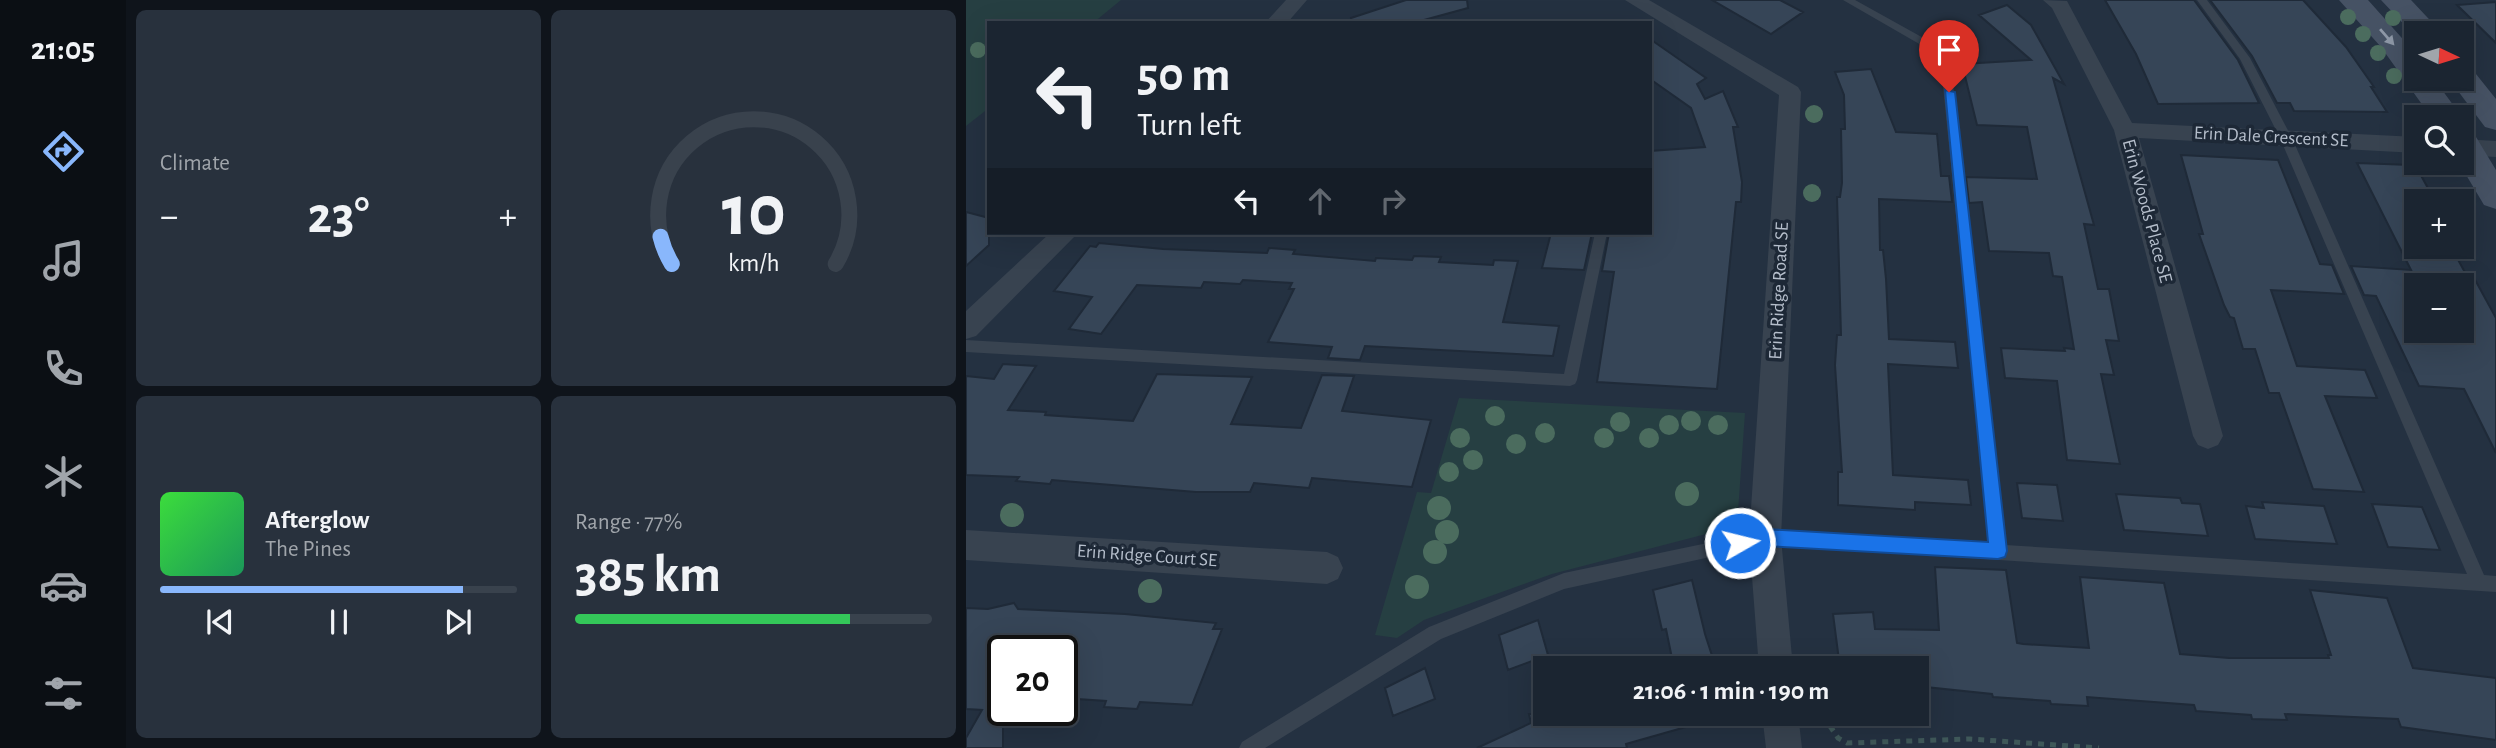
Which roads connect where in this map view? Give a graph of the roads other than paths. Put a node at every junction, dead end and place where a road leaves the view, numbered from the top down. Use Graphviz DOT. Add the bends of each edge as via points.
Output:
graph roads {
  1 [pos="1297,0"];
  2 [pos="1635,0"];
  3 [pos="1848,0"];
  4 [pos="2053,0"];
  5 [pos="2202,0"];
  6 [pos="2353,0"];
  7 [pos="2395,0"];
  8 [pos="1277,21"];
  9 [pos="2416,21"];
  10 [pos="2404,58"];
  11 [pos="2474,91"];
  12 [pos="2496,120"];
  13 [pos="2124,130"];
  14 [pos="2286,138"];
  15 [pos="2404,144"];
  16 [pos="2474,150"];
  17 [pos="2496,197"];
  18 [pos="1064,235"];
  19 [pos="1601,235"];
  20 [pos="966,328"];
  21 [pos="966,346"];
  22 [pos="2208,436"];
  23 [pos="1765,538"];
  24 [pos="966,545"];
  25 [pos="1998,551"];
  26 [pos="1327,568"];
  27 [pos="2488,584"];
  28 [pos="1775,656"];
  29 [pos="1781,726"];
  30 [pos="1248,748"];
  31 [pos="1784,748"];
  1 -- 8 [label="street"];
  2 -- 23 [label="street, Erin Ridge Road SE" via="1790,92"];
  3 -- 25 [label="lane" via="1933,47 1946,65"];
  4 -- 13 [label="street, Erin Woods Place SE" via="2060,5"];
  5 -- 14 [label="lane" via="2245,58"];
  6 -- 10 [label="street, one-way"];
  7 -- 9 [label="street"];
  11 -- 12 [label="street"];
  13 -- 14 [label="street, Erin Dale Crescent SE"];
  13 -- 22 [label="street, Erin Woods Place SE"];
  14 -- 15 [label="street, Erin Dale Crescent SE"];
  14 -- 27 [label="lane"];
  16 -- 17 [label="street"];
  18 -- 20 [label="street"];
  19 -- 21 [label="lane" via="1570,380"];
  23 -- 25 [label="lane"];
  23 -- 28 [label="street, Erin Ridge Road SE"];
  23 -- 30 [label="lane" via="1564,581 1434,633"];
  24 -- 26 [label="street, Erin Ridge Court SE"];
  25 -- 27 [label="lane"];
  29 -- 31 [label="street"];
}
